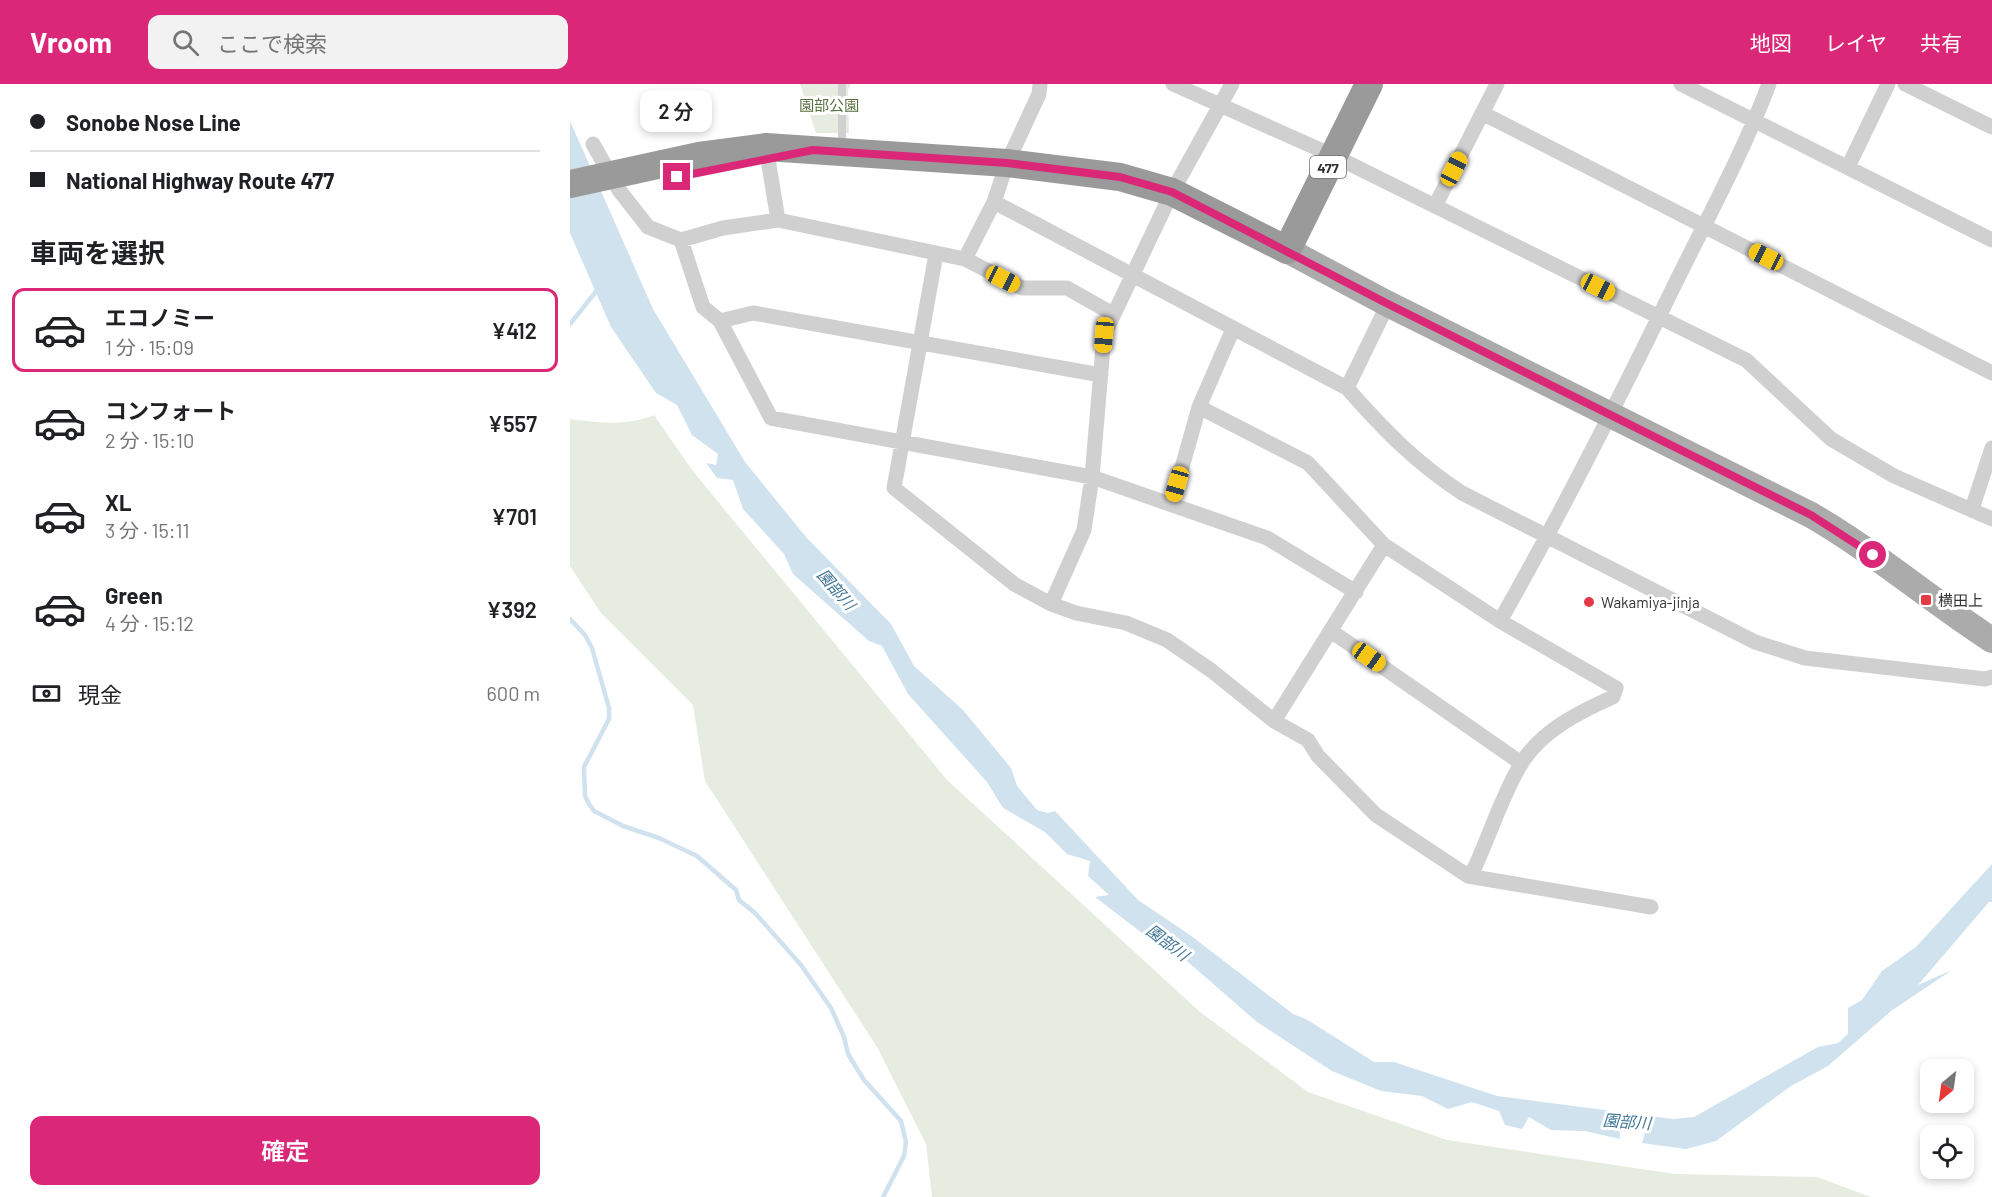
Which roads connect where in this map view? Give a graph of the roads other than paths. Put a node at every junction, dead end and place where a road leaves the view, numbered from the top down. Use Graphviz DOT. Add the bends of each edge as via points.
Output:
graph roads {
  1 [pos="842,84"];
  2 [pos="1040,84"];
  3 [pos="1173,84"];
  4 [pos="1232,84"];
  5 [pos="1370,84"];
  6 [pos="1497,84"];
  7 [pos="1681,84"];
  8 [pos="1769,84"];
  9 [pos="1888,84"];
  10 [pos="1905,84"];
  11 [pos="1221,104"];
  12 [pos="1482,113"];
  13 [pos="1755,122"];
  14 [pos="1992,127"];
  15 [pos="593,144"];
  16 [pos="767,152"];
  17 [pos="842,152"];
  18 [pos="1334,156"];
  19 [pos="1007,163"];
  20 [pos="1848,167"];
  21 [pos="611,183"];
  22 [pos="570,184"];
  23 [pos="1172,192"];
  24 [pos="570,201"];
  25 [pos="994,202"];
  26 [pos="1435,206"];
  27 [pos="778,220"];
  28 [pos="1704,226"];
  29 [pos="681,240"];
  30 [pos="1992,240"];
  31 [pos="1287,250"];
  32 [pos="936,254"];
  33 [pos="965,259"];
  34 [pos="1131,273"];
  35 [pos="1388,304"];
  36 [pos="1113,314"];
  37 [pos="1659,318"];
  38 [pos="720,321"];
  39 [pos="1233,329"];
  40 [pos="920,343"];
  41 [pos="1992,373"];
  42 [pos="1101,375"];
  43 [pos="1347,388"];
  44 [pos="1199,407"];
  45 [pos="1609,414"];
  46 [pos="902,440"];
  47 [pos="1992,448"];
  48 [pos="1092,477"];
  49 [pos="1172,503"];
  50 [pos="1972,509"];
  51 [pos="1992,519"];
  52 [pos="1547,538"];
  53 [pos="1384,545"];
  54 [pos="1356,592"];
  55 [pos="1051,604"];
  56 [pos="1500,621"];
  57 [pos="1331,631"];
  58 [pos="1992,640"];
  59 [pos="1992,677"];
  60 [pos="1274,721"];
  61 [pos="1521,763"];
  62 [pos="1468,876"];
  63 [pos="1651,907"];
  1 -- 17 [label="lane"];
  2 -- 19 [label="street"];
  3 -- 11 [label="street"];
  4 -- 11 [label="street"];
  5 -- 18 [label="highway, 477"];
  6 -- 12 [label="street"];
  7 -- 13 [label="street"];
  8 -- 13 [label="street"];
  9 -- 20 [label="street"];
  10 -- 14 [label="street"];
  11 -- 18 [label="street"];
  11 -- 23 [label="street"];
  12 -- 26 [label="street"];
  12 -- 28 [label="street"];
  13 -- 20 [label="street"];
  13 -- 28 [label="street"];
  15 -- 21 [label="street"];
  16 -- 17 [label="highway"];
  16 -- 21 [label="highway"];
  16 -- 27 [label="street"];
  17 -- 19 [label="highway"];
  18 -- 26 [label="street"];
  18 -- 31 [label="highway, 477"];
  19 -- 23 [label="highway" via="1120,177"];
  19 -- 25 [label="street"];
  20 -- 30 [label="street"];
  21 -- 22 [label="highway"];
  21 -- 24 [label="highway"];
  21 -- 29 [label="street" via="648,227"];
  23 -- 31 [label="highway"];
  23 -- 34 [label="street"];
  25 -- 33 [label="street"];
  25 -- 34 [label="street"];
  26 -- 37 [label="street"];
  27 -- 29 [label="street" via="723,228"];
  27 -- 32 [label="street"];
  28 -- 37 [label="street"];
  28 -- 41 [label="street"];
  29 -- 38 [label="street" via="703,307"];
  31 -- 35 [label="main road"];
  32 -- 33 [label="street"];
  32 -- 40 [label="street"];
  33 -- 36 [label="street" via="1022,288 1067,288"];
  34 -- 36 [label="street"];
  34 -- 39 [label="street"];
  35 -- 43 [label="street"];
  35 -- 45 [label="main road"];
  36 -- 42 [label="street" via="1104,335"];
  37 -- 45 [label="street"];
  37 -- 50 [label="street" via="1746,360 1831,439 1894,476"];
  38 -- 40 [label="street" via="753,313"];
  38 -- 46 [label="street" via="771,418"];
  39 -- 43 [label="street"];
  39 -- 44 [label="street"];
  40 -- 42 [label="street"];
  40 -- 46 [label="street"];
  42 -- 48 [label="street"];
  43 -- 52 [label="street" via="1425,469 1462,494"];
  44 -- 49 [label="street"];
  44 -- 53 [label="street" via="1308,463"];
  45 -- 52 [label="street"];
  45 -- 58 [label="main road" via="1829,525"];
  46 -- 48 [label="street"];
  46 -- 55 [label="street" via="894,488 1014,584"];
  47 -- 50 [label="street"];
  48 -- 49 [label="street"];
  48 -- 55 [label="street" via="1084,530"];
  49 -- 54 [label="street" via="1267,538"];
  50 -- 51 [label="street"];
  52 -- 56 [label="street"];
  52 -- 59 [label="street" via="1755,642 1805,658"];
  53 -- 54 [label="street"];
  53 -- 56 [label="street"];
  54 -- 57 [label="street"];
  55 -- 60 [label="street" via="1126,622 1167,640"];
  56 -- 61 [label="street" via="1616,688 1613,697 1577,713 1548,734"];
  57 -- 60 [label="street"];
  57 -- 61 [label="street"];
  60 -- 62 [label="street" via="1308,740 1318,756 1376,815"];
  61 -- 62 [label="street"];
  62 -- 63 [label="street"];
}
